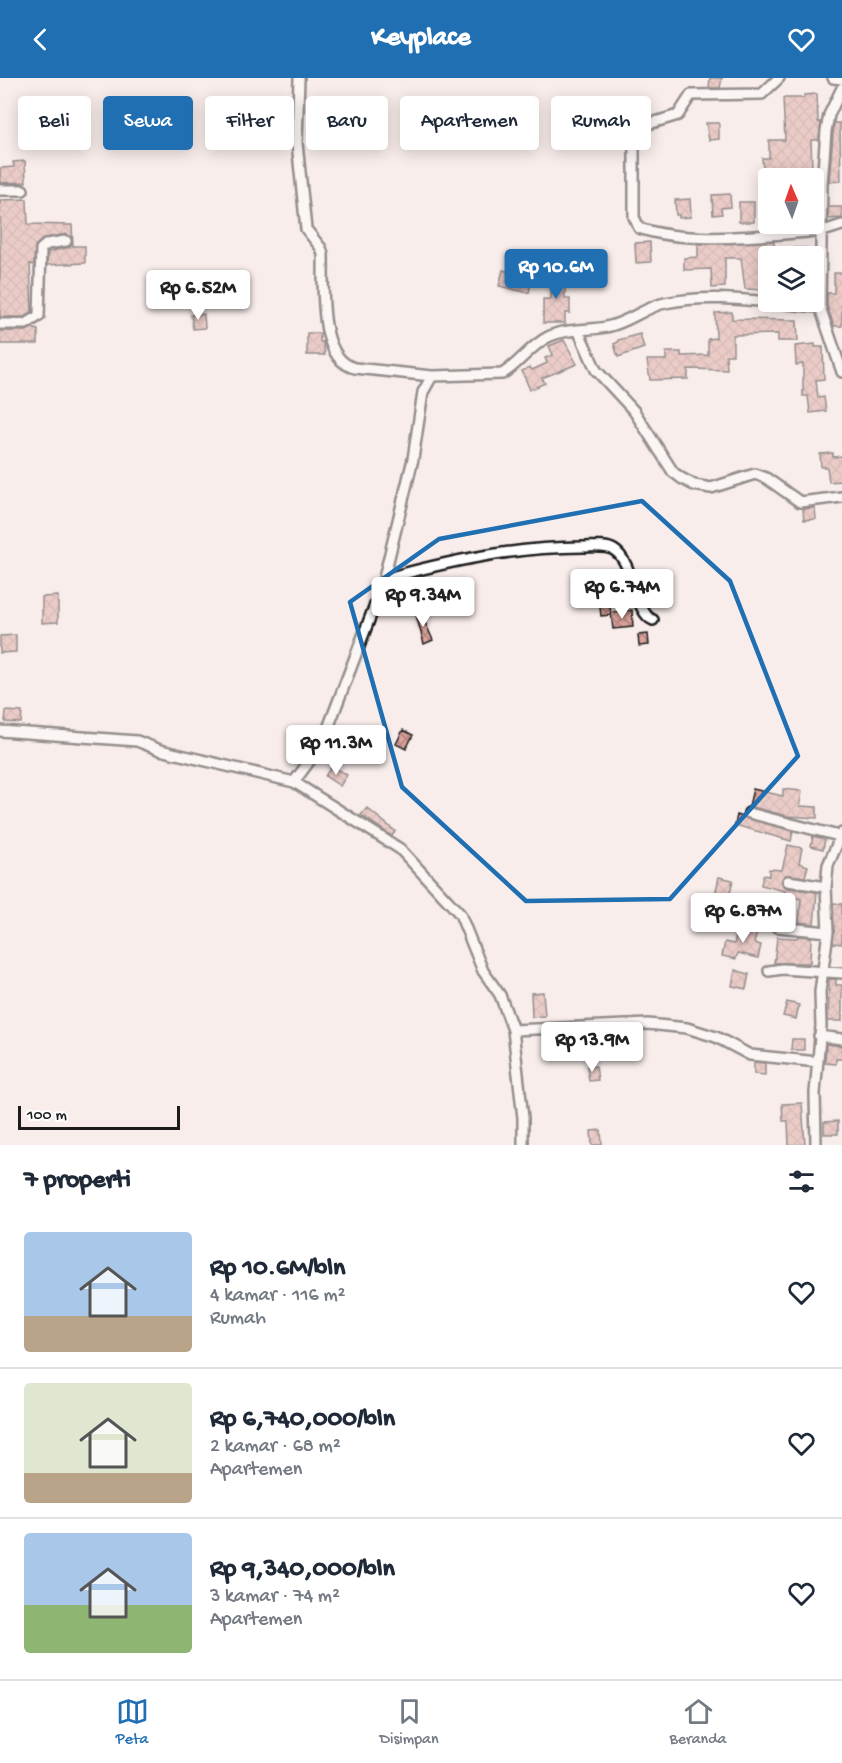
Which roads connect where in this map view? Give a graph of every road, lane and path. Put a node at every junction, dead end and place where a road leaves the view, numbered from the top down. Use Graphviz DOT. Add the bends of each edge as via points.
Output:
graph roads {
  1 [pos="299,78"];
  2 [pos="779,78"];
  3 [pos="833,78"];
  4 [pos="842,79"];
  5 [pos="842,88"];
  6 [pos="823,168"];
  7 [pos="0,190"];
  8 [pos="22,190"];
  9 [pos="842,225"];
  10 [pos="824,231"];
  11 [pos="771,234"];
  12 [pos="66,242"];
  13 [pos="758,301"];
  14 [pos="822,312"];
  15 [pos="0,324"];
  16 [pos="578,330"];
  17 [pos="842,372"];
  18 [pos="432,376"];
  19 [pos="842,497"];
  20 [pos="384,579"];
  21 [pos="653,620"];
  22 [pos="0,732"];
  23 [pos="294,782"];
  24 [pos="750,813"];
  25 [pos="840,835"];
  26 [pos="788,881"];
  27 [pos="826,887"];
  28 [pos="777,927"];
  29 [pos="828,932"];
  30 [pos="769,970"];
  31 [pos="822,972"];
  32 [pos="842,973"];
  33 [pos="513,1030"];
  34 [pos="819,1036"];
  35 [pos="842,1039"];
  36 [pos="818,1062"];
  37 [pos="523,1145"];
  38 [pos="816,1145"];
  1 -- 18 [label="street" via="297,143 306,229 323,254 326,325 334,353 347,366 355,368"];
  2 -- 11 [label="street" via="762,94 692,95 678,115 639,129 634,136 634,217 639,228 681,235"];
  3 -- 4 [label="street"];
  5 -- 6 [label="street" via="829,116"];
  7 -- 8 [label="street"];
  9 -- 10 [label="street"];
  12 -- 15 [label="street" via="47,244 40,249 36,320"];
  13 -- 16 [label="street" via="696,298 662,303 624,322"];
  14 -- 17 [label="street"];
  16 -- 18 [label="street" via="544,338 502,374"];
  16 -- 19 [label="street" via="596,370 634,411 673,472 687,483 719,487 755,474 800,502"];
  18 -- 20 [label="street" via="423,392 413,459"];
  20 -- 21 [label="street" via="483,554 606,547 616,550 645,614"];
  20 -- 23 [label="street" via="322,744"];
  22 -- 23 [label="street" via="137,741"];
  23 -- 33 [label="street" via="400,849 454,906 465,923 483,971 500,995"];
  24 -- 25 [label="street"];
  25 -- 27 [label="street" via="828,865"];
  26 -- 27 [label="street"];
  27 -- 29 [label="street"];
  28 -- 29 [label="street"];
  29 -- 31 [label="street"];
  30 -- 31 [label="street"];
  31 -- 32 [label="street"];
  31 -- 34 [label="street"];
  33 -- 36 [label="street" via="648,1024 716,1037 750,1055"];
  33 -- 37 [label="street"];
  34 -- 35 [label="street"];
  34 -- 36 [label="street"];
  36 -- 38 [label="street"];
}
